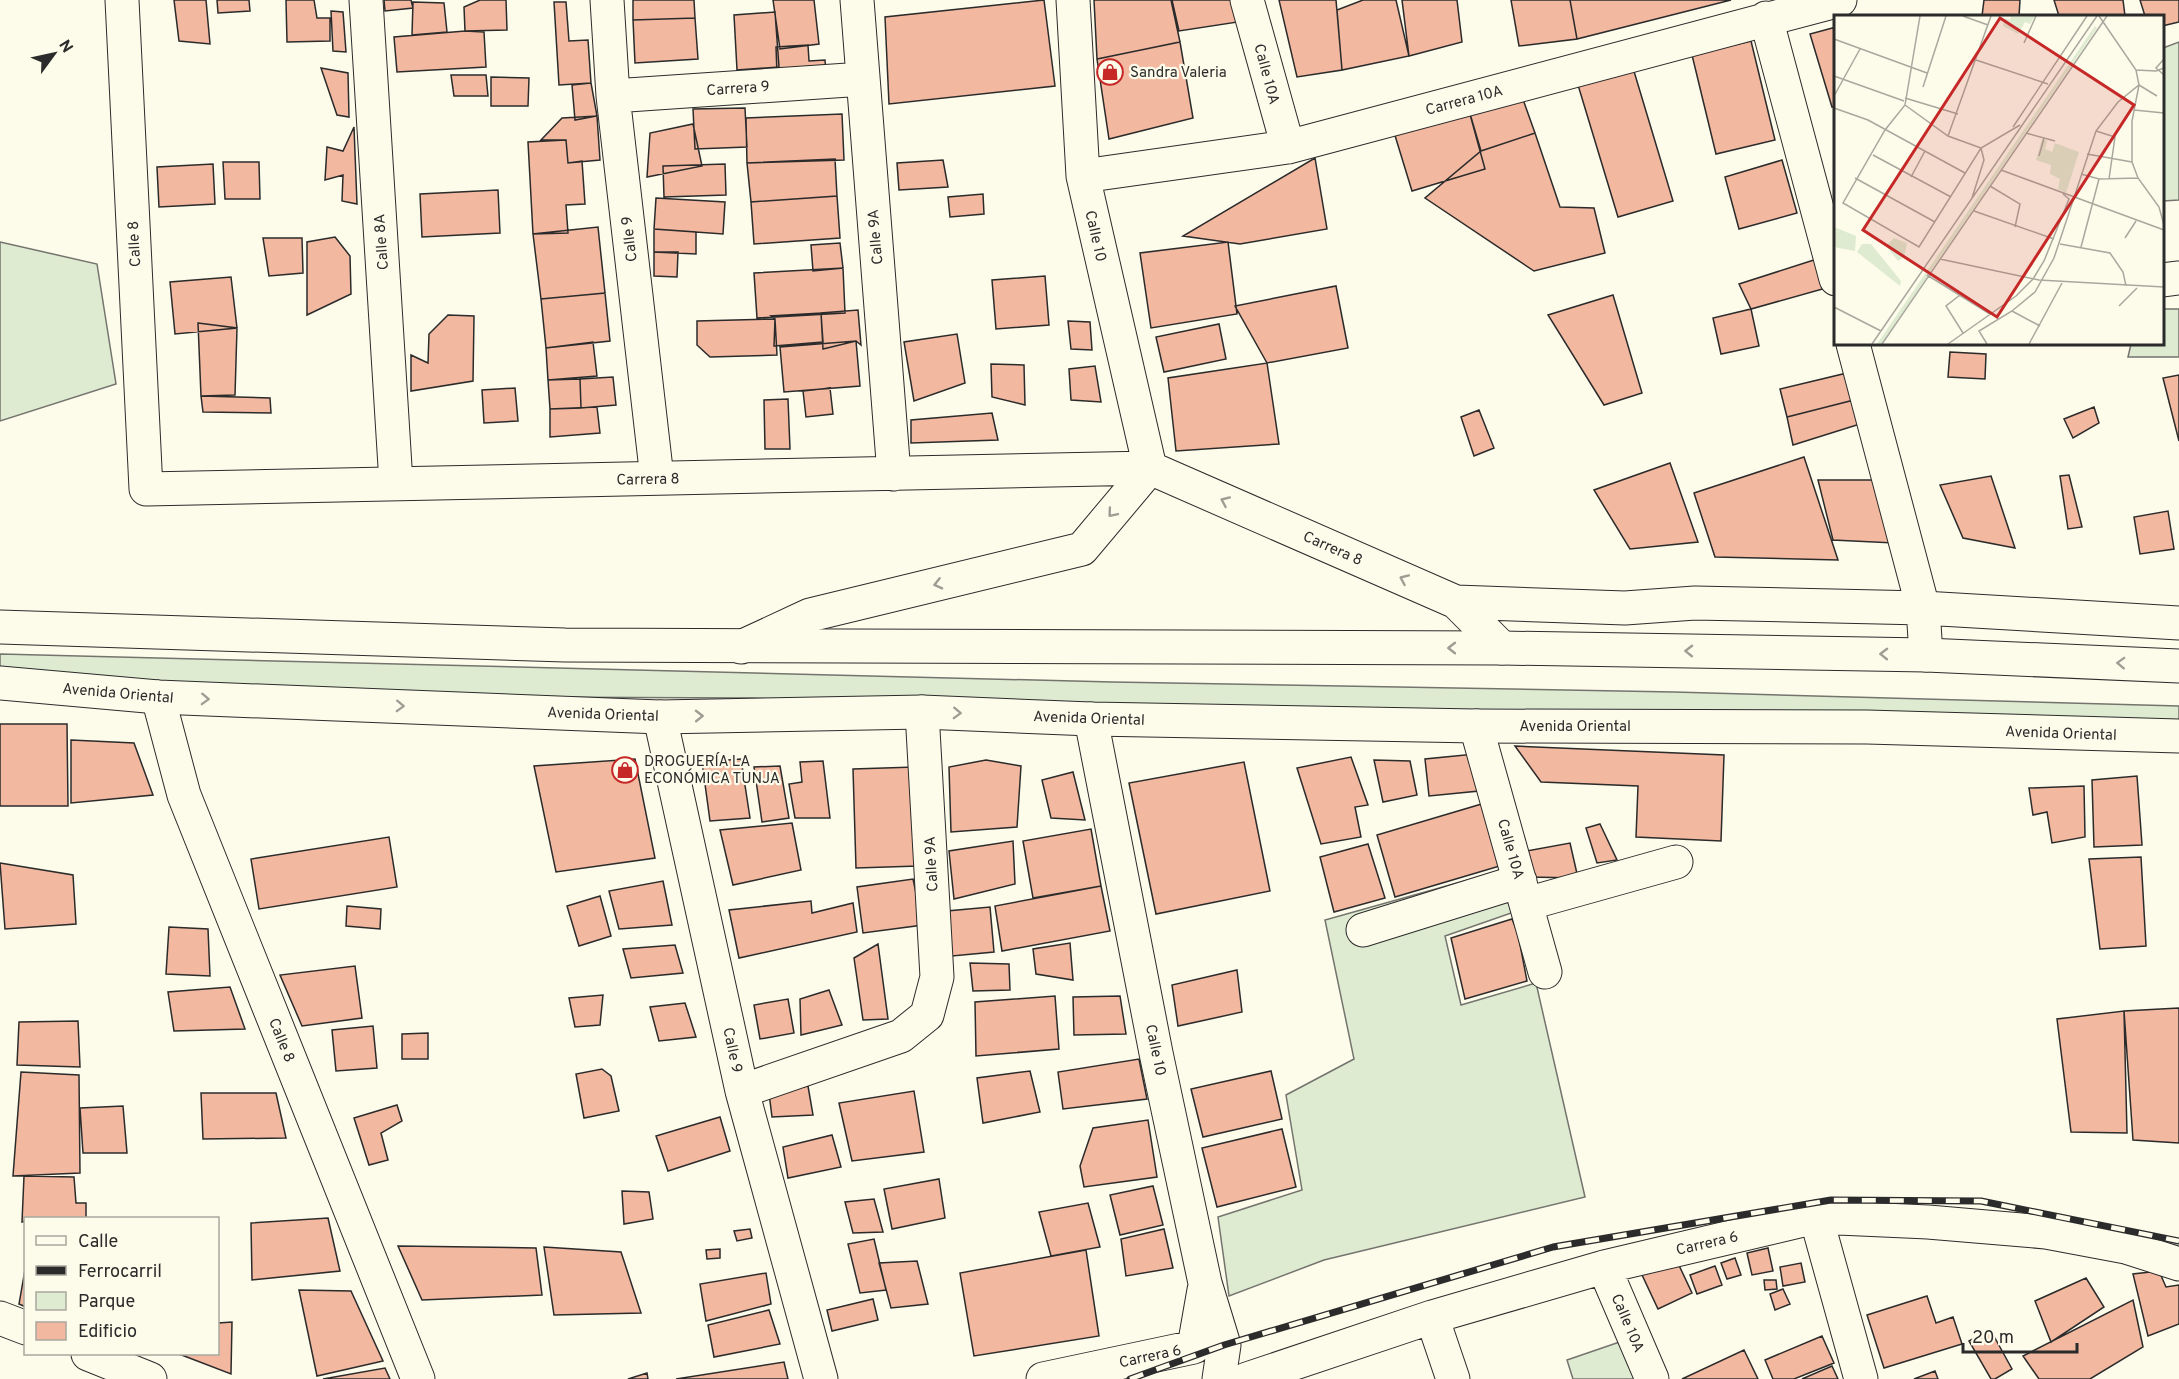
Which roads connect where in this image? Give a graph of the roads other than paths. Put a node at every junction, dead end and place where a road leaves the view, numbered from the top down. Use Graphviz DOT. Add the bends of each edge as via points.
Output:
graph roads {
  1 [pos="122,0"];
  2 [pos="366,0"];
  3 [pos="607,0"];
  4 [pos="856,0"];
  5 [pos="1073,0"];
  6 [pos="1247,0"];
  7 [pos="1840,0"];
  8 [pos="1766,18"];
  9 [pos="863,80"];
  10 [pos="613,96"];
  11 [pos="1288,147"];
  12 [pos="1083,176"];
  13 [pos="1834,272"];
  14 [pos="2179,278"];
  15 [pos="2164,280"];
  16 [pos="1852,345"];
  17 [pos="1150,468"];
  18 [pos="894,474"];
  19 [pos="657,478"];
  20 [pos="396,483"];
  21 [pos="146,489"];
  22 [pos="1456,602"];
  23 [pos="1923,608"];
  24 [pos="2179,623"];
  25 [pos="0,627"];
  26 [pos="741,647"];
  27 [pos="1502,648"];
  28 [pos="1926,655"];
  29 [pos="2179,666"];
  30 [pos="0,683"];
  31 [pos="158,697"];
  32 [pos="922,712"];
  33 [pos="660,717"];
  34 [pos="1091,719"];
  35 [pos="1476,726"];
  36 [pos="2179,736"];
  37 [pos="1676,862"];
  38 [pos="1523,892"];
  39 [pos="1363,930"];
  40 [pos="1545,972"];
  41 [pos="742,1091"];
  42 [pos="1816,1217"];
  43 [pos="2179,1264"];
  44 [pos="1604,1267"];
  45 [pos="1205,1283"];
  46 [pos="1432,1317"];
  47 [pos="0,1318"];
  48 [pos="24,1327"];
  49 [pos="93,1355"];
  50 [pos="150,1379"];
  51 [pos="418,1379"];
  52 [pos="821,1379"];
  53 [pos="1043,1379"];
  54 [pos="1219,1379"];
  55 [pos="1247,1379"];
  56 [pos="1452,1379"];
  57 [pos="1652,1379"];
  58 [pos="1861,1379"];
  1 -- 21 [label="street, Calle 8"];
  2 -- 20 [label="street, Calle 8A"];
  3 -- 10 [label="street, Calle 9"];
  4 -- 9 [label="street, Calle 9A"];
  5 -- 12 [label="street, Calle 10"];
  6 -- 11 [label="street, Calle 10A"];
  7 -- 8 [label="street, Carrera 10A"];
  8 -- 11 [label="street, Carrera 10A"];
  8 -- 13 [label="street"];
  9 -- 10 [label="street, Carrera 9"];
  9 -- 18 [label="street, Calle 9A"];
  10 -- 19 [label="street, Calle 9"];
  11 -- 12 [label="street, Carrera 10A"];
  12 -- 17 [label="street, Calle 10"];
  14 -- 15 [label="street"];
  16 -- 23 [label="street"];
  17 -- 18 [label="street, Carrera 8"];
  22 -- 17 [label="street, Carrera 8, one-way"];
  17 -- 26 [label="street, one-way" via="1082,549 810,615"];
  18 -- 19 [label="street, Carrera 8"];
  19 -- 20 [label="street, Carrera 8"];
  20 -- 21 [label="street, Carrera 8"];
  22 -- 23 [label="street" via="1625,608 1695,603"];
  22 -- 27 [label="street, Carrera 8"];
  23 -- 24 [label="street"];
  23 -- 28 [label="street"];
  25 -- 26 [label="street"];
  27 -- 26 [label="street, one-way"];
  28 -- 27 [label="street, one-way"];
  29 -- 28 [label="street, one-way"];
  30 -- 31 [label="street, Avenida Oriental"];
  31 -- 33 [label="street, Avenida Oriental, one-way"];
  31 -- 51 [label="street, Calle 8" via="184,795"];
  33 -- 32 [label="street, Avenida Oriental, one-way"];
  32 -- 34 [label="street, Avenida Oriental, one-way"];
  32 -- 41 [label="street, Calle 9A" via="937,977 927,1015 901,1036"];
  33 -- 41 [label="street, Calle 9"];
  34 -- 35 [label="street, Avenida Oriental"];
  34 -- 45 [label="street, Calle 10" via="1122,890"];
  35 -- 36 [label="street, Avenida Oriental" via="1867,727"];
  35 -- 38 [label="street, Calle 10A"];
  37 -- 38 [label="street"];
  38 -- 39 [label="street"];
  38 -- 40 [label="street, Calle 10A"];
  41 -- 52 [label="street, Calle 9"];
  42 -- 43 [label="street, Carrera 6" via="2046,1232 2126,1247"];
  42 -- 44 [label="street, Carrera 6"];
  42 -- 58 [label="street"];
  44 -- 46 [label="street, Carrera 6"];
  44 -- 57 [label="street, Calle 10A"];
  45 -- 53 [label="street, Carrera 6" via="1194,1347"];
  45 -- 54 [label="street, Calle 10" via="1224,1346"];
  46 -- 55 [label="street, Carrera 6"];
  46 -- 56 [label="street"];
  47 -- 48 [label="street"];
  49 -- 50 [label="street"];
}
